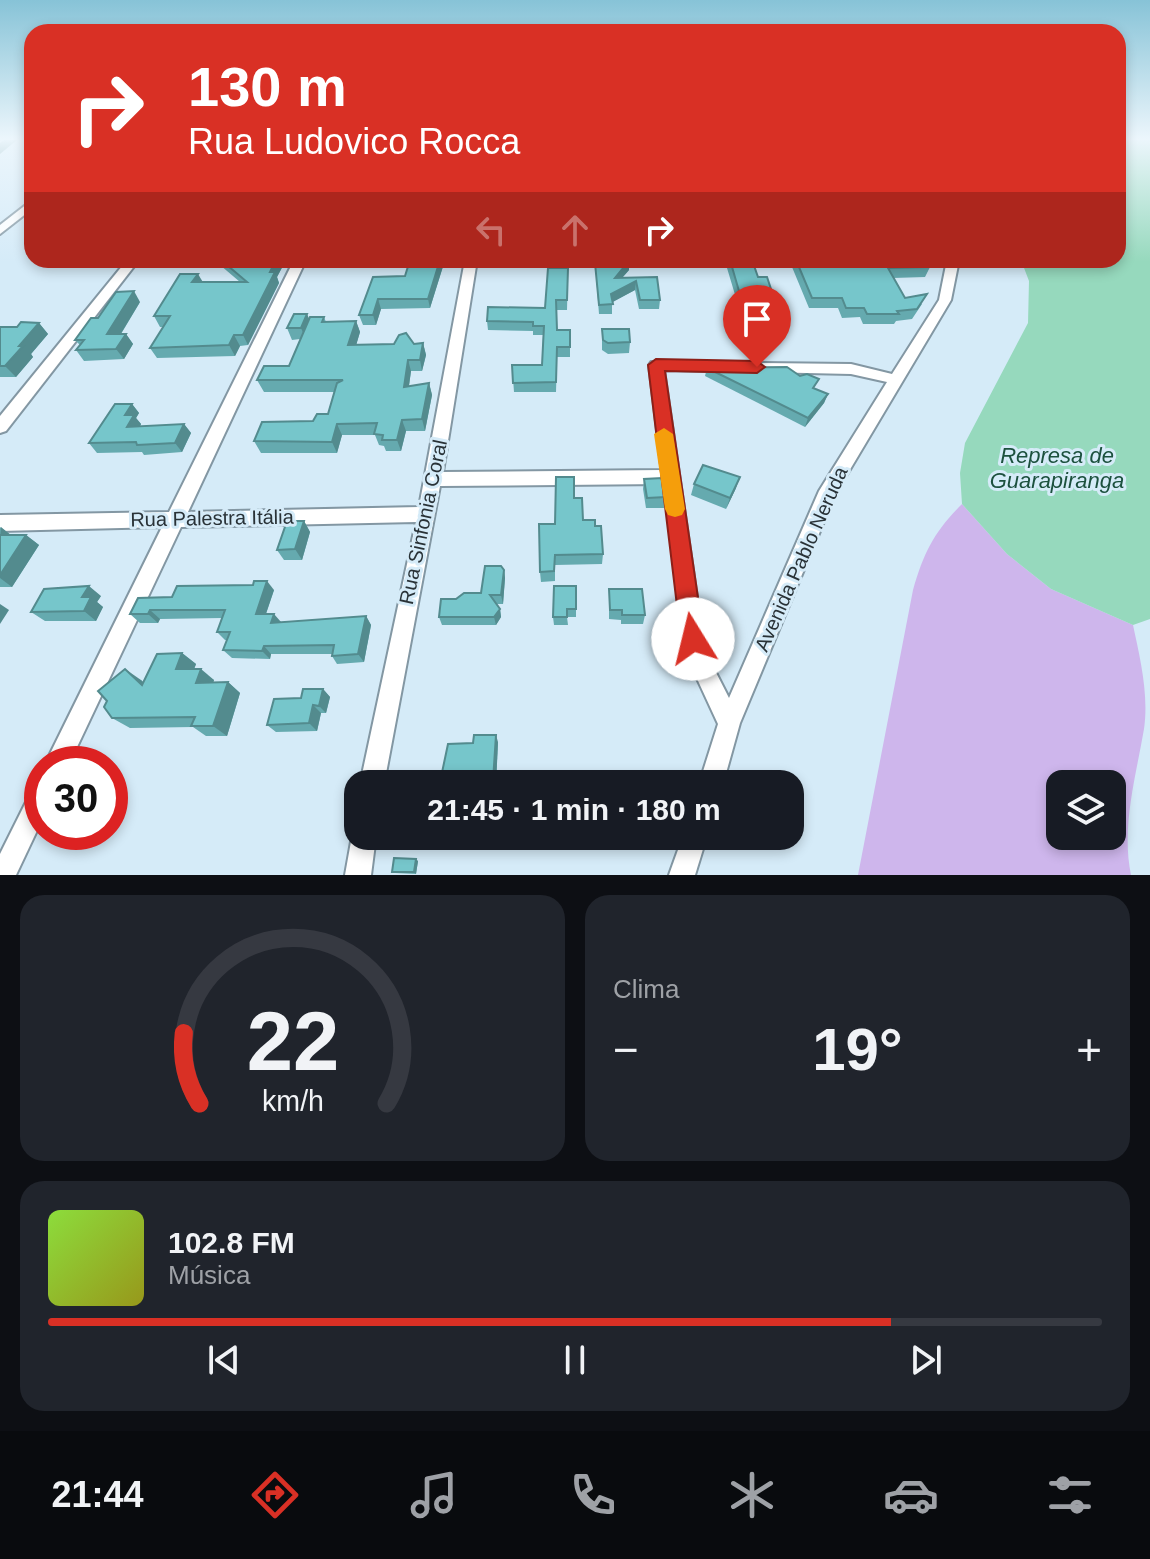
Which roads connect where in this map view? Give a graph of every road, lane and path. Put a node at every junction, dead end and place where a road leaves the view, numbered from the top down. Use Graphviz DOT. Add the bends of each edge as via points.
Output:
graph roads {
  1 [pos="24,210"];
  2 [pos="0,231"];
  3 [pos="127,268"];
  4 [pos="296,268"];
  5 [pos="470,268"];
  6 [pos="951,268"];
  7 [pos="894,379"];
  8 [pos="0,427"];
  9 [pos="670,477"];
  10 [pos="433,479"];
  11 [pos="425,514"];
  12 [pos="176,519"];
  13 [pos="0,523"];
  14 [pos="729,723"];
  15 [pos="66,746"];
  16 [pos="375,770"];
  17 [pos="715,770"];
  18 [pos="24,831"];
  19 [pos="362,850"];
  20 [pos="690,850"];
  21 [pos="3,875"];
  22 [pos="358,875"];
  23 [pos="682,875"];
  1 -- 2 [label="street"];
  3 -- 8 [label="street"];
  4 -- 12 [label="street"];
  5 -- 10 [label="street, Rua Sinfonia Coral"];
  6 -- 7 [label="street, Avenida Pablo Neruda" via="945,300"];
  7 -- 9 [label="street" via="851,369 656,365"];
  7 -- 14 [label="street, Avenida Pablo Neruda" via="828,491"];
  9 -- 10 [label="street"];
  9 -- 14 [label="street" via="697,657"];
  10 -- 11 [label="street, Rua Sinfonia Coral"];
  11 -- 12 [label="street, Rua Palestra Itália"];
  11 -- 16 [label="street, Rua Sinfonia Coral"];
  12 -- 13 [label="street, Rua Palestra Itália"];
  12 -- 15 [label="street"];
  14 -- 17 [label="street, Avenida Pablo Neruda"];
  18 -- 21 [label="street"];
  19 -- 22 [label="street"];
  20 -- 23 [label="street"];
}
